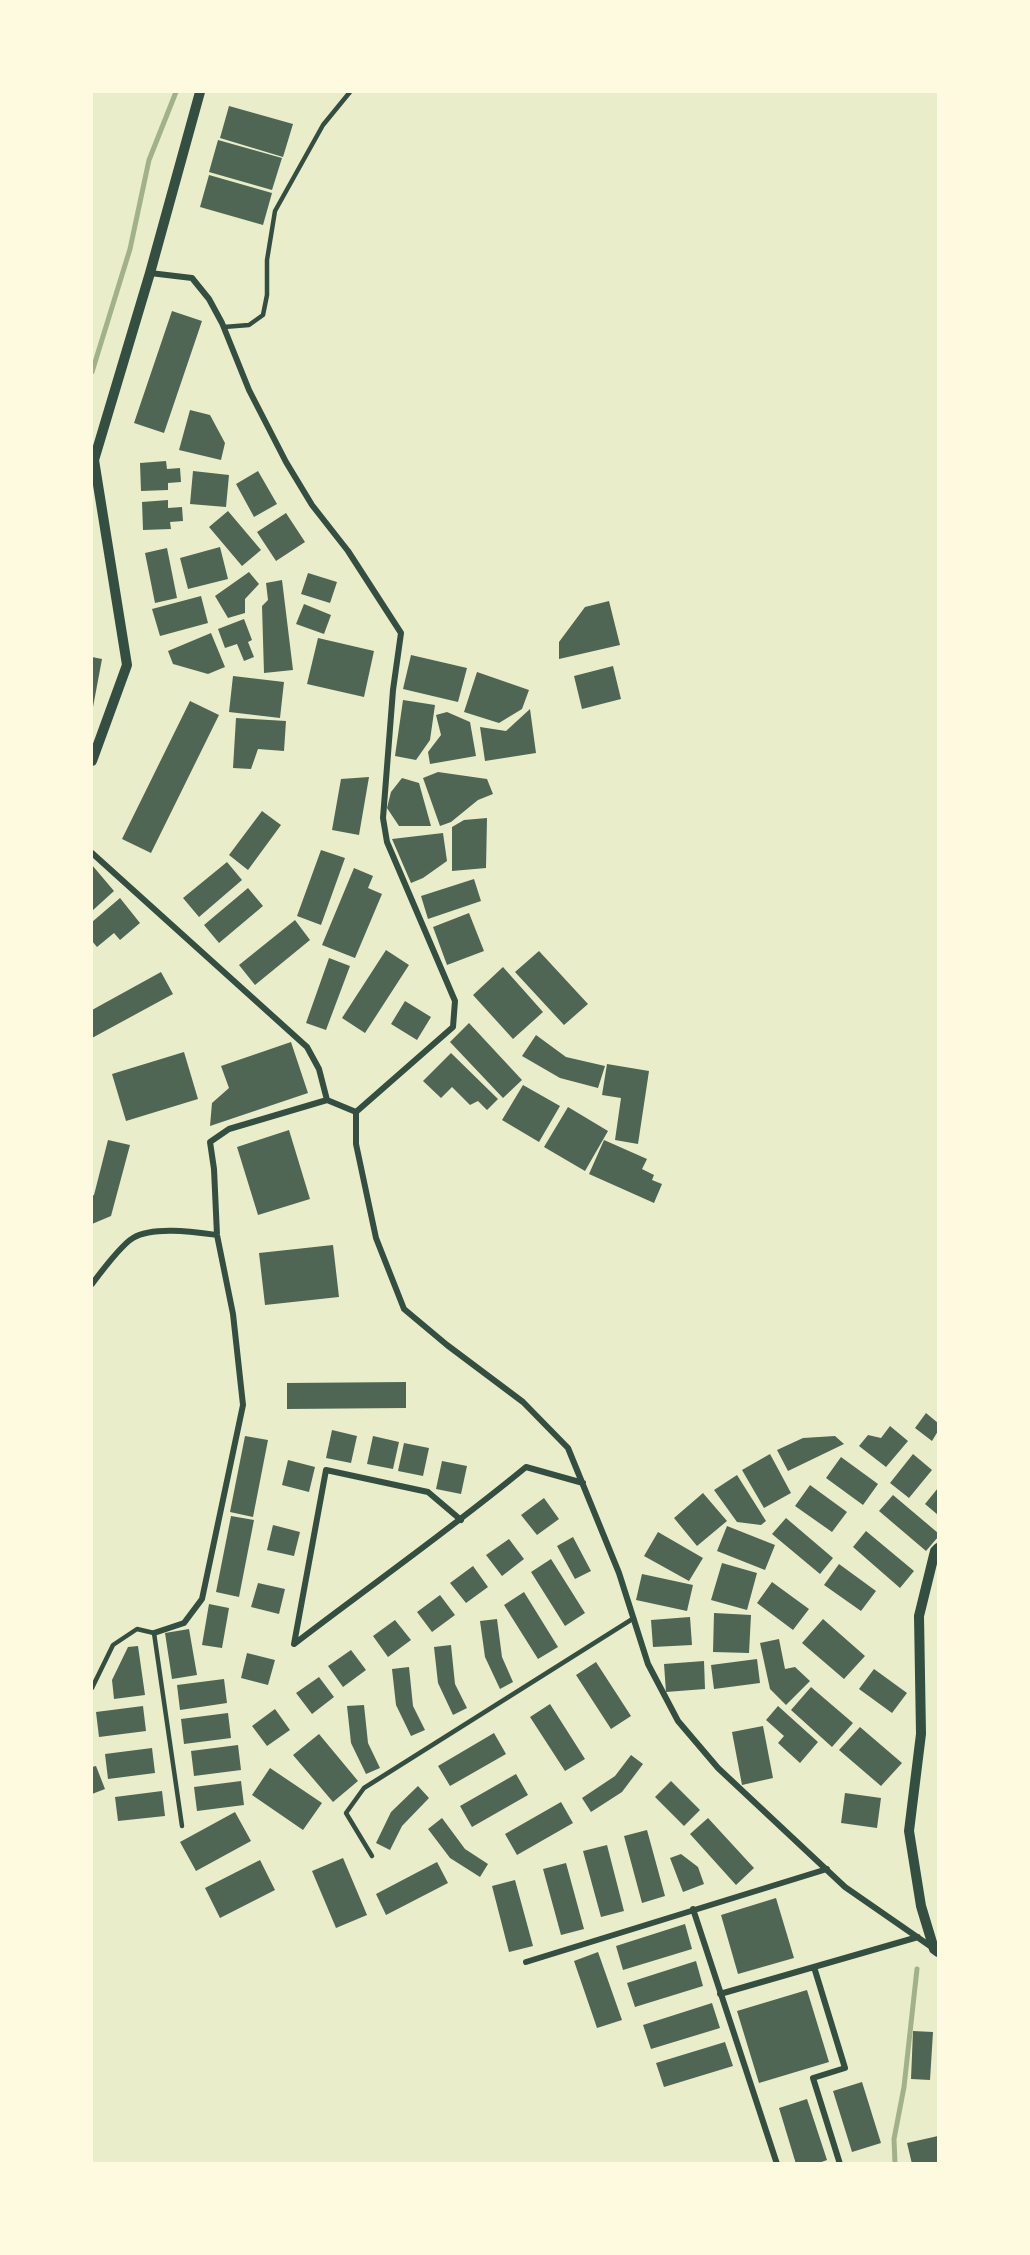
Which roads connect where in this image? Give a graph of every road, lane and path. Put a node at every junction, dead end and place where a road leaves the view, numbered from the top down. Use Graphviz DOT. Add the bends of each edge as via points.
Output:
graph roads {
  1 [pos="200,92"];
  2 [pos="350,92"];
  3 [pos="150,273"];
  4 [pos="224,327"];
  5 [pos="92,761"];
  6 [pos="92,853"];
  7 [pos="327,1100"];
  8 [pos="356,1112"];
  9 [pos="217,1235"];
  10 [pos="92,1284"];
  11 [pos="583,1483"];
  12 [pos="461,1520"];
  13 [pos="939,1548"];
  14 [pos="634,1618"];
  15 [pos="154,1633"];
  16 [pos="92,1688"];
  17 [pos="182,1826"];
  18 [pos="372,1856"];
  19 [pos="827,1869"];
  20 [pos="693,1909"];
  21 [pos="918,1937"];
  22 [pos="936,1950"];
  23 [pos="526,1962"];
  24 [pos="814,1967"];
  25 [pos="720,1994"];
  26 [pos="777,2163"];
  27 [pos="840,2163"];
  1 -- 3 [label="street"];
  2 -- 4 [label="lane" via="323,125 275,211 263,315 249,325"];
  3 -- 4 [label="street" via="192,278"];
  3 -- 5 [label="street" via="94,460 127,665"];
  4 -- 8 [label="street" via="249,390 286,462 400,633 383,818 387,842 454,1001 453,1027"];
  6 -- 7 [label="street" via="307,1047 319,1069"];
  7 -- 8 [label="street"];
  7 -- 9 [label="street" via="229,1129 210,1142"];
  8 -- 11 [label="street" via="356,1144 376,1238 404,1309 523,1402 568,1448"];
  9 -- 10 [label="street" via="140,1235 131,1239"];
  9 -- 15 [label="street" via="233,1314 243,1405 202,1599 184,1623"];
  11 -- 12 [label="street" via="526,1467"];
  11 -- 14 [label="street"];
  12 -- 12 [label="street" via="399,1564 294,1644 326,1470 428,1492"];
  13 -- 22 [label="street" via="919,1616 921,1734 909,1831 921,1906"];
  14 -- 18 [label="lane" via="364,1788 346,1813"];
  14 -- 19 [label="street" via="648,1664 678,1721 718,1768"];
  15 -- 16 [label="lane" via="137,1629 113,1645"];
  15 -- 17 [label="lane"];
  19 -- 20 [label="street"];
  19 -- 21 [label="street" via="845,1887"];
  20 -- 23 [label="street"];
  20 -- 25 [label="street"];
  21 -- 22 [label="street"];
  21 -- 24 [label="street"];
  24 -- 25 [label="street"];
  24 -- 27 [label="street" via="845,2068 813,2078"];
  25 -- 26 [label="street"];
}
